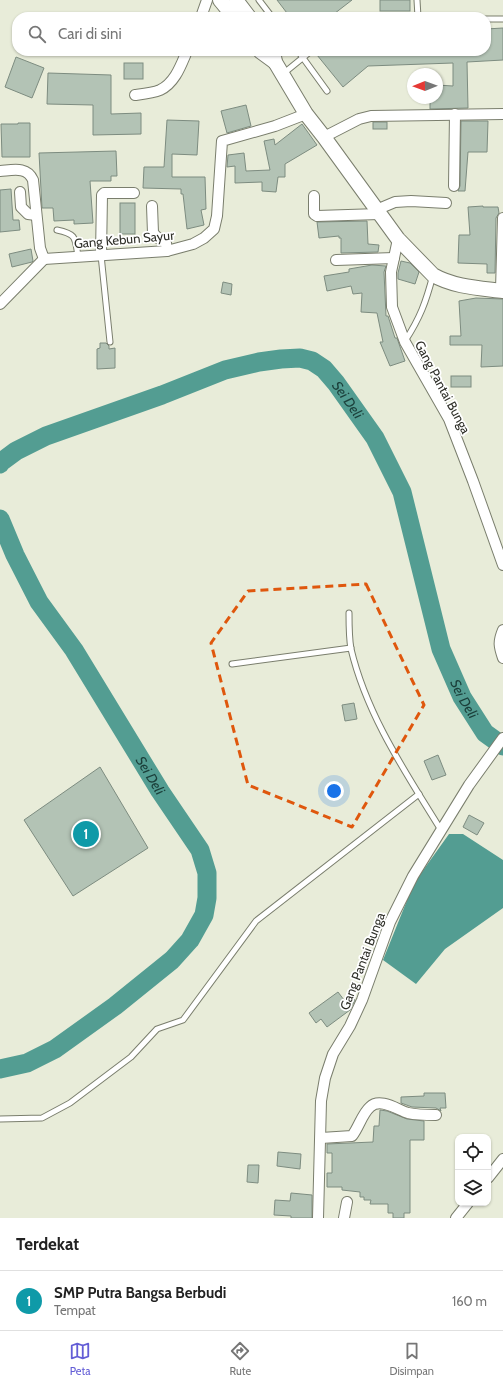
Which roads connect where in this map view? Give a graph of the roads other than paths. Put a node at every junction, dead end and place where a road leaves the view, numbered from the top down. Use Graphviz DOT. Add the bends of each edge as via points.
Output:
graph roads {
  1 [pos="208,0"];
  2 [pos="236,0"];
  3 [pos="260,0"];
  4 [pos="418,0"];
  5 [pos="223,1"];
  6 [pos="203,12"];
  7 [pos="231,12"];
  8 [pos="245,12"];
  9 [pos="268,12"];
  10 [pos="418,12"];
  11 [pos="503,19"];
  12 [pos="491,20"];
  13 [pos="185,56"];
  14 [pos="274,56"];
  15 [pos="303,57"];
  16 [pos="283,74"];
  17 [pos="327,91"];
  18 [pos="135,95"];
  19 [pos="306,114"];
  20 [pos="455,114"];
  21 [pos="503,114"];
  22 [pos="324,137"];
  23 [pos="0,171"];
  24 [pos="454,186"];
  25 [pos="20,192"];
  26 [pos="134,193"];
  27 [pos="314,196"];
  28 [pos="446,203"];
  29 [pos="152,206"];
  30 [pos="377,212"];
  31 [pos="36,215"];
  32 [pos="503,218"];
  33 [pos="57,230"];
  34 [pos="398,239"];
  35 [pos="167,251"];
  36 [pos="78,256"];
  37 [pos="101,256"];
  38 [pos="394,258"];
  39 [pos="44,259"];
  40 [pos="336,260"];
  41 [pos="433,274"];
  42 [pos="502,290"];
  43 [pos="0,304"];
  44 [pos="110,342"];
  45 [pos="405,342"];
  46 [pos="503,565"];
  47 [pos="348,613"];
  48 [pos="503,630"];
  49 [pos="351,648"];
  50 [pos="503,658"];
  51 [pos="232,664"];
  52 [pos="503,738"];
  53 [pos="419,794"];
  54 [pos="441,831"];
  55 [pos="436,1115"];
  56 [pos="0,1119"];
  57 [pos="321,1138"];
  58 [pos="503,1159"];
  59 [pos="491,1174"];
  60 [pos="347,1202"];
  61 [pos="466,1206"];
  62 [pos="318,1218"];
  63 [pos="344,1218"];
  64 [pos="456,1218"];
  1 -- 6 [label="street"];
  2 -- 8 [label="main road"];
  3 -- 9 [label="lane"];
  4 -- 10 [label="lane"];
  5 -- 7 [label="main road"];
  11 -- 12 [label="lane"];
  13 -- 18 [label="street" via="168,85 160,90"];
  14 -- 16 [label="main road"];
  15 -- 16 [label="lane"];
  15 -- 17 [label="lane"];
  16 -- 19 [label="main road"];
  19 -- 22 [label="main road"];
  19 -- 35 [label="street, Gang Kebun Sayur" via="222,141 214,229 193,244"];
  20 -- 21 [label="street"];
  20 -- 22 [label="street" via="371,116"];
  20 -- 24 [label="street"];
  22 -- 30 [label="main road"];
  23 -- 31 [label="street" via="22,170 29,173 33,180"];
  25 -- 31 [label="street" via="21,207 28,214"];
  26 -- 37 [label="street" via="102,195"];
  27 -- 30 [label="street" via="314,214 317,216"];
  28 -- 30 [label="street" via="395,202"];
  29 -- 35 [label="street" via="153,233 166,243"];
  30 -- 34 [label="main road"];
  31 -- 39 [label="street"];
  32 -- 42 [label="street"];
  33 -- 36 [label="lane" via="71,234 75,238"];
  34 -- 38 [label="street, Gang Pantai Bunga"];
  34 -- 41 [label="main road"];
  35 -- 37 [label="street, Gang Kebun Sayur"];
  36 -- 37 [label="street, Gang Kebun Sayur"];
  36 -- 39 [label="street, Gang Kebun Sayur"];
  37 -- 44 [label="lane"];
  38 -- 40 [label="street"];
  38 -- 45 [label="street, Gang Pantai Bunga" via="391,272 392,306"];
  39 -- 43 [label="street"];
  41 -- 42 [label="main road" via="452,283"];
  41 -- 45 [label="lane" via="426,300"];
  45 -- 46 [label="street, Gang Pantai Bunga" via="449,419"];
  47 -- 49 [label="lane"];
  48 -- 50 [label="street" via="499,644"];
  49 -- 51 [label="lane"];
  49 -- 53 [label="lane" via="361,685 387,741"];
  52 -- 54 [label="street, Gang Pantai Bunga"];
  53 -- 54 [label="lane"];
  53 -- 56 [label="lane" via="256,921 183,1020 156,1029 131,1057 70,1103 42,1118"];
  54 -- 57 [label="street, Gang Pantai Bunga" via="413,876 390,922 362,1000 333,1054 325,1078"];
  55 -- 57 [label="street" via="409,1113 385,1104 377,1104 365,1112 352,1136"];
  57 -- 62 [label="street, Gang Pantai Bunga"];
  58 -- 59 [label="street"];
  60 -- 63 [label="street"];
  61 -- 64 [label="street"];
}
